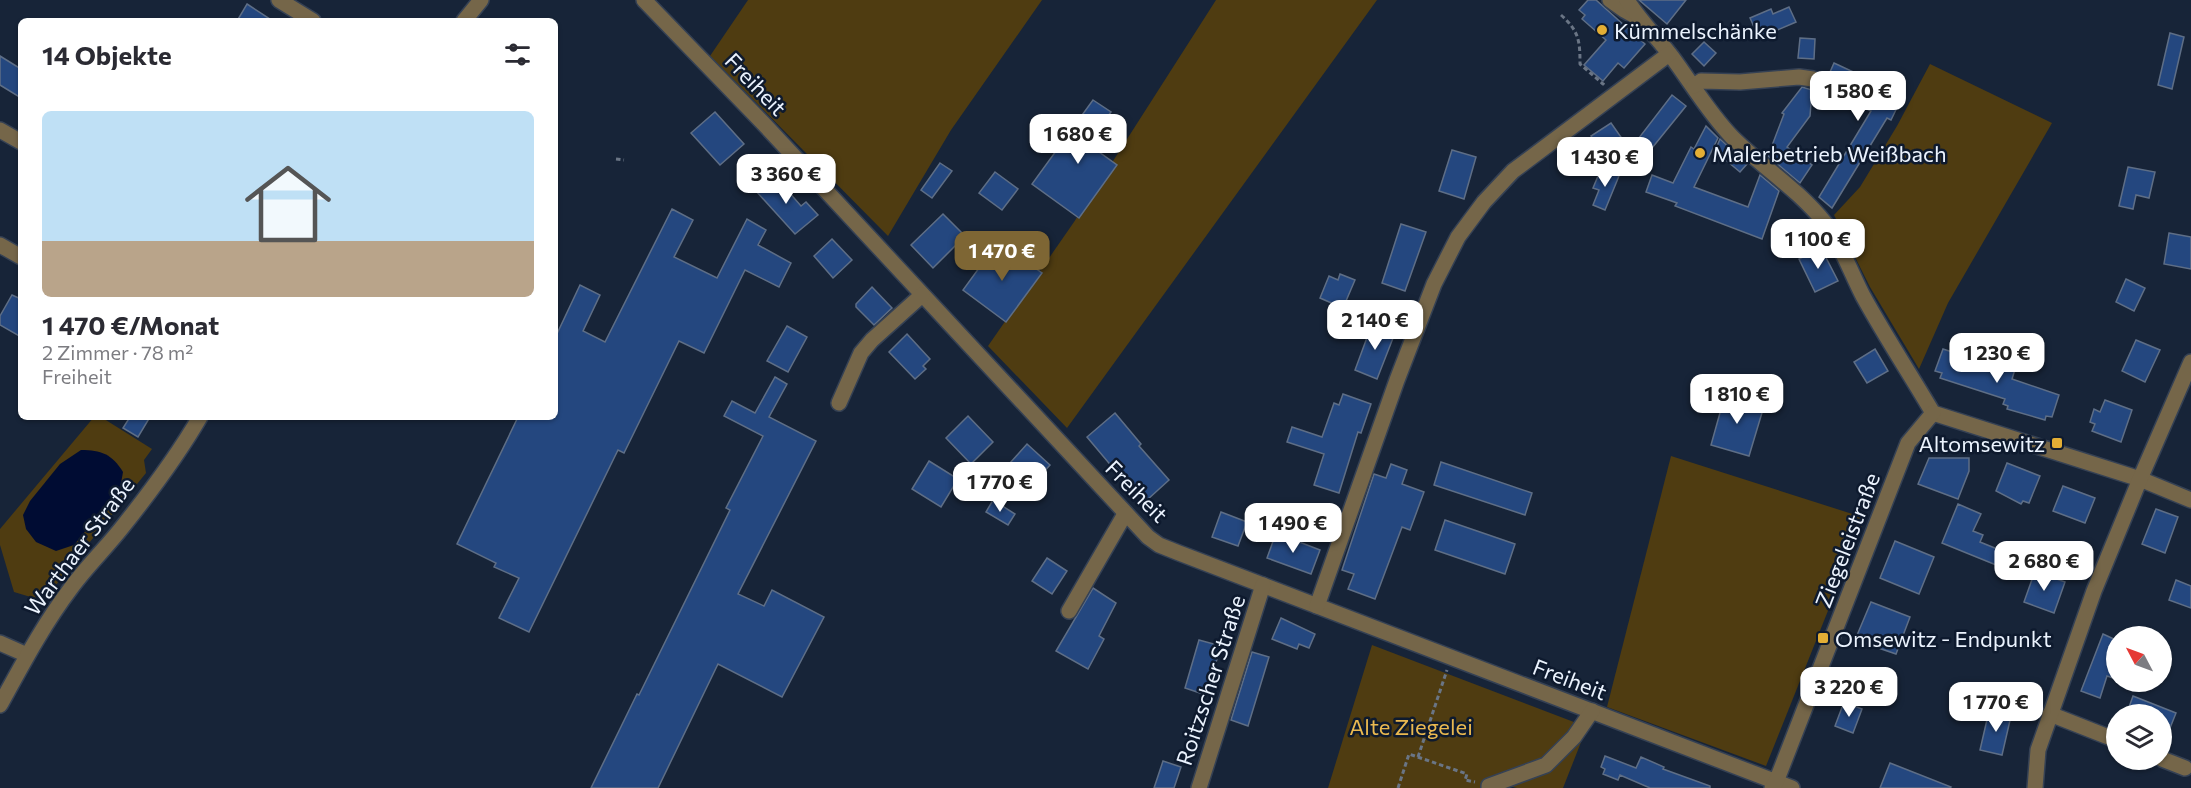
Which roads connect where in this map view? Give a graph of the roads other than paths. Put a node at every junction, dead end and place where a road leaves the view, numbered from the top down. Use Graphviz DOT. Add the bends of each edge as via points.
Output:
graph roads {
  1 [pos="279,0"];
  2 [pos="481,0"];
  3 [pos="644,0"];
  4 [pos="1610,0"];
  5 [pos="1627,0"];
  6 [pos="1638,17"];
  7 [pos="308,18"];
  8 [pos="466,18"];
  9 [pos="1669,54"];
  10 [pos="1812,80"];
  11 [pos="1694,86"];
  12 [pos="0,130"];
  13 [pos="18,140"];
  14 [pos="0,245"];
  15 [pos="18,255"];
  16 [pos="922,295"];
  17 [pos="2191,362"];
  18 [pos="839,403"];
  19 [pos="1933,413"];
  20 [pos="198,420"];
  21 [pos="2140,479"];
  22 [pos="2191,500"];
  23 [pos="1125,514"];
  24 [pos="1263,585"];
  25 [pos="1317,606"];
  26 [pos="1069,611"];
  27 [pos="0,643"];
  28 [pos="27,655"];
  29 [pos="0,705"];
  30 [pos="1592,711"];
  31 [pos="2050,714"];
  32 [pos="2106,736"];
  33 [pos="2172,763"];
  34 [pos="2185,768"];
  35 [pos="1774,785"];
  36 [pos="1489,787"];
  37 [pos="1199,788"];
  38 [pos="1792,788"];
  39 [pos="2035,788"];
  1 -- 7 [label="street"];
  2 -- 8 [label="street"];
  3 -- 16 [label="street, Freiheit"];
  4 -- 6 [label="street"];
  5 -- 6 [label="street"];
  6 -- 9 [label="street"];
  9 -- 11 [label="street"];
  9 -- 25 [label="street" via="1513,171 1458,237 1434,284 1397,380"];
  10 -- 11 [label="street" via="1799,77 1701,81"];
  11 -- 19 [label="street" via="1732,137 1783,180 1827,225 1881,328"];
  12 -- 13 [label="street"];
  14 -- 15 [label="street"];
  16 -- 18 [label="street" via="861,353"];
  16 -- 23 [label="street, Freiheit"];
  17 -- 21 [label="street"];
  19 -- 21 [label="street"];
  19 -- 35 [label="street, Ziegeleistraße" via="1908,443"];
  20 -- 28 [label="street, Warthaer Straße" via="150,491 71,588"];
  21 -- 22 [label="street"];
  21 -- 31 [label="street"];
  23 -- 24 [label="street, Freiheit" via="1159,545"];
  23 -- 26 [label="street"];
  24 -- 25 [label="street, Freiheit"];
  24 -- 37 [label="street, Roitzscher Straße"];
  25 -- 30 [label="street, Freiheit"];
  27 -- 28 [label="street"];
  28 -- 29 [label="street, Warthaer Straße"];
  30 -- 35 [label="street, Freiheit"];
  30 -- 36 [label="street" via="1574,737 1546,765"];
  31 -- 32 [label="street"];
  31 -- 39 [label="street" via="2038,750"];
  33 -- 34 [label="street"];
  35 -- 38 [label="street, Freiheit"];
}
